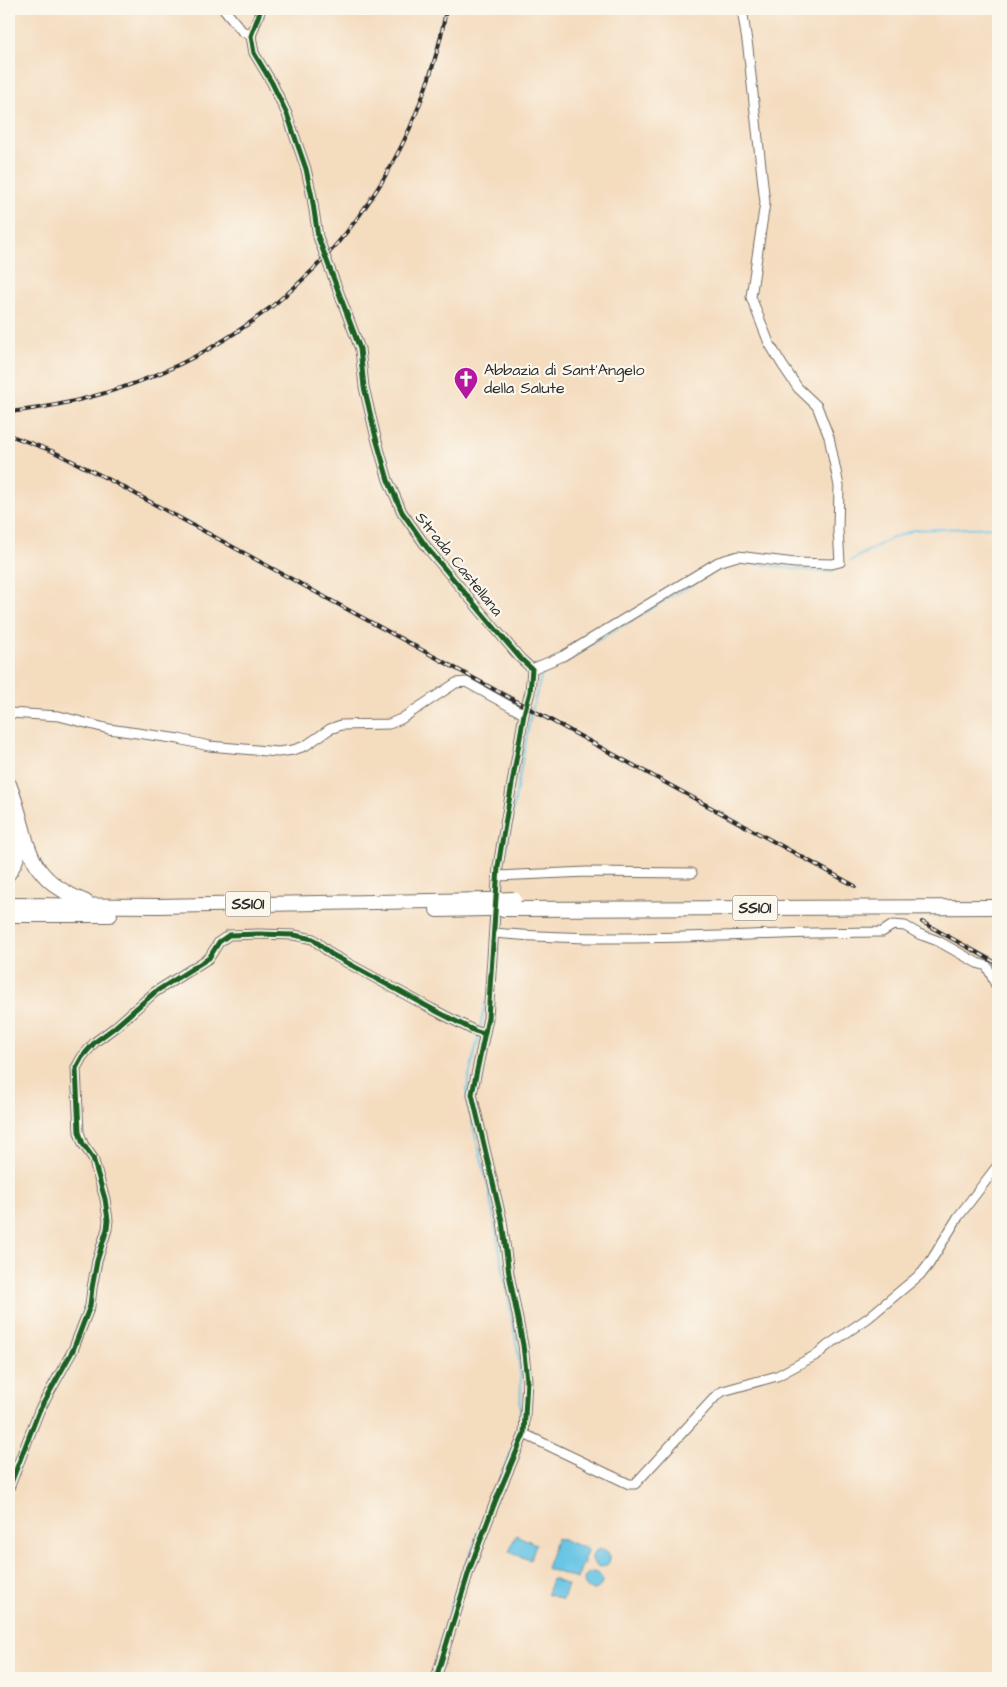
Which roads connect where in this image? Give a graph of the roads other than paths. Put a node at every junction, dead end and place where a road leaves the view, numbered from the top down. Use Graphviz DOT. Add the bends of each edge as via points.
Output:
graph roads {
  1 [pos="224,9"];
  2 [pos="261,9"];
  3 [pos="742,9"];
  4 [pos="251,36"];
  5 [pos="532,669"];
  6 [pos="9,713"];
  7 [pos="524,714"];
  8 [pos="9,784"];
  9 [pos="21,821"];
  10 [pos="9,872"];
  11 [pos="692,873"];
  12 [pos="498,876"];
  13 [pos="998,898"];
  14 [pos="487,904"];
  15 [pos="513,904"];
  16 [pos="9,905"];
  17 [pos="94,905"];
  18 [pos="998,907"];
  19 [pos="9,915"];
  20 [pos="495,933"];
  21 [pos="998,990"];
  22 [pos="480,1033"];
  23 [pos="998,1165"];
  24 [pos="524,1434"];
  25 [pos="9,1488"];
  26 [pos="436,1678"];
  1 -- 4 [label="street" via="242,31"];
  2 -- 4 [label="street"];
  3 -- 5 [label="street" via="766,203 751,297 769,343 798,388 816,406 828,437 839,486 840,562 795,563 738,556 718,562 563,656"];
  4 -- 5 [label="street, Strada Castellana" via="254,53 287,114 306,169 318,236 360,349 364,387 376,438 388,480 402,512 452,578"];
  5 -- 7 [label="street"];
  6 -- 7 [label="street" via="59,716 110,729 209,746 271,752 305,746 341,725 389,724 456,683 466,682"];
  7 -- 12 [label="street"];
  8 -- 9 [label="highway"];
  9 -- 10 [label="highway" via="21,846"];
  9 -- 17 [label="highway" via="27,850 45,878 60,890"];
  11 -- 12 [label="street" via="587,872"];
  12 -- 20 [label="street"];
  13 -- 15 [label="highway, SS101"];
  14 -- 15 [label="highway, SS101, bridge"];
  14 -- 17 [label="highway, SS101"];
  14 -- 19 [label="highway, SS101"];
  15 -- 18 [label="highway, SS101"];
  16 -- 17 [label="highway, SS101"];
  20 -- 21 [label="street" via="555,937 671,937 882,932 893,925 905,926 987,966"];
  20 -- 22 [label="street" via="488,1018"];
  22 -- 24 [label="street" via="472,1094 502,1221 523,1345 527,1380"];
  22 -- 25 [label="street" via="331,954 313,939 259,934 229,935 219,942 209,958 155,992 95,1042 76,1068 79,1132 93,1158 105,1199 107,1230 90,1306 74,1350 39,1411"];
  23 -- 24 [label="street" via="922,1272 868,1318 818,1354 777,1376 723,1391 716,1396 635,1484"];
  24 -- 26 [label="street" via="470,1568"];
}
